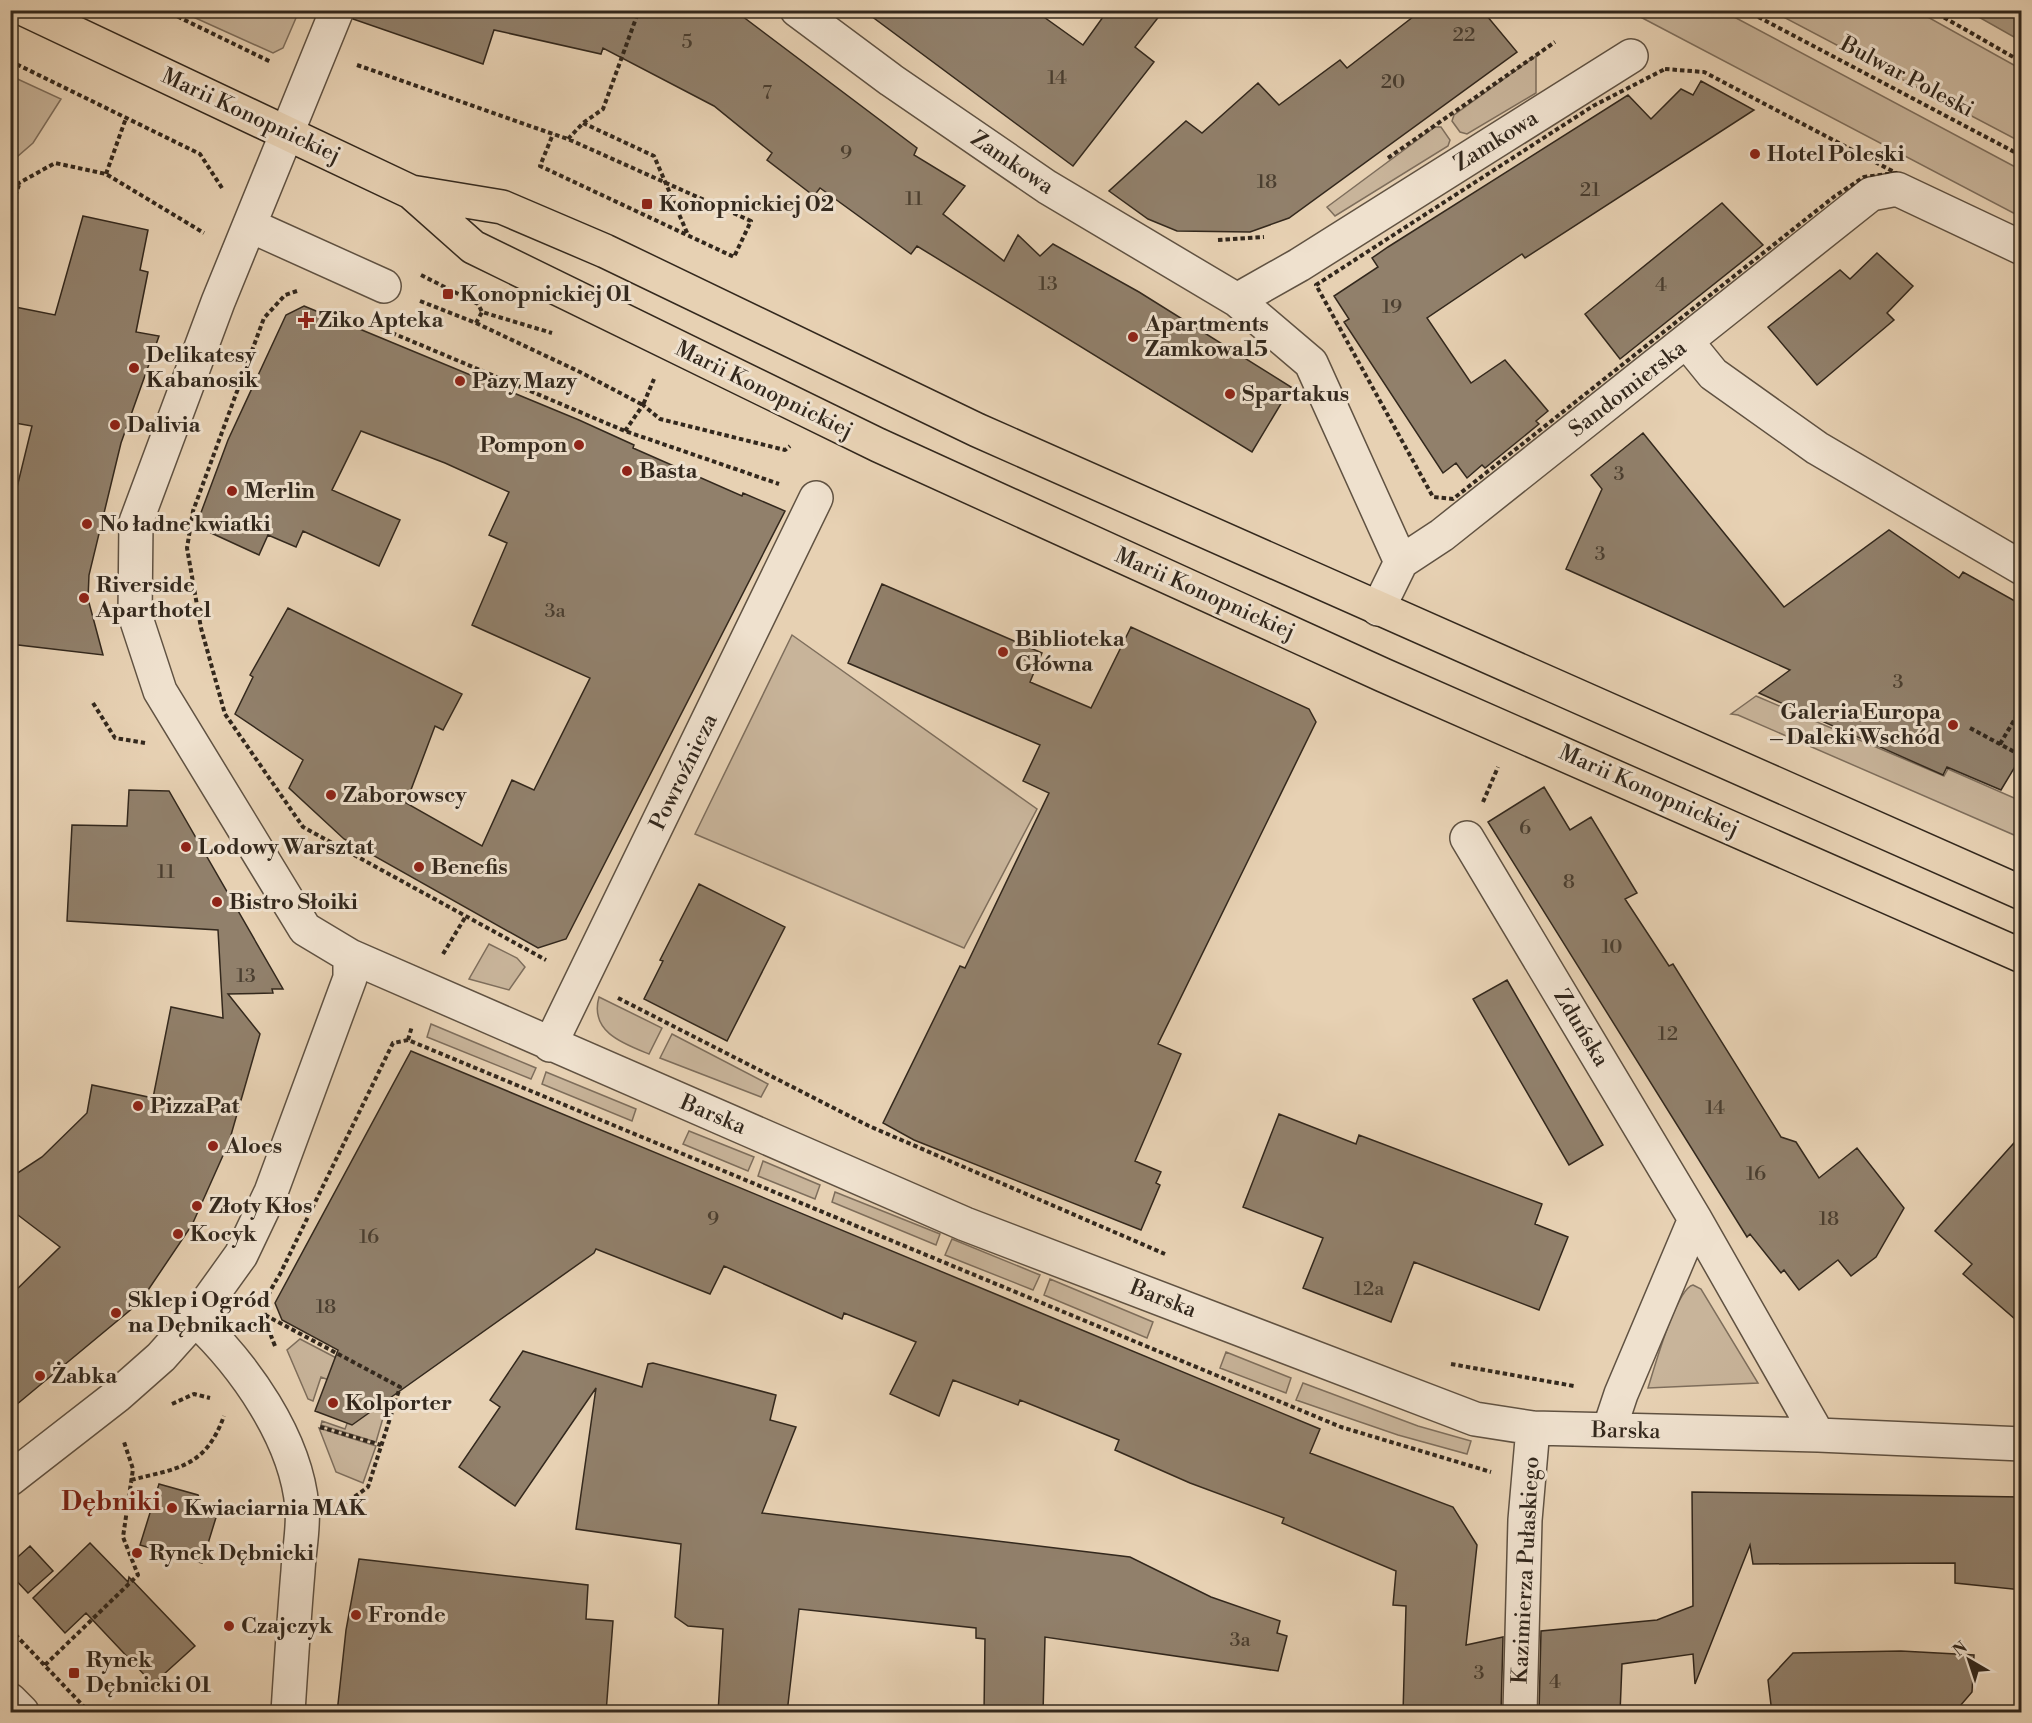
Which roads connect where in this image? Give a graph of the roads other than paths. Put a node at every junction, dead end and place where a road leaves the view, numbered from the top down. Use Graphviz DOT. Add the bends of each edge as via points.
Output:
graph roads {
  1 [pos="26,10"];
  2 [pos="337,10"];
  3 [pos="797,10"];
  4 [pos="1631,56"];
  5 [pos="287,134"];
  6 [pos="411,192"];
  7 [pos="251,226"];
  8 [pos="2022,248"];
  9 [pos="384,286"];
  10 [pos="1237,300"];
  11 [pos="1687,342"];
  12 [pos="816,498"];
  13 [pos="1401,562"];
  14 [pos="2022,568"];
  15 [pos="1378,609"];
  16 [pos="1467,838"];
  17 [pos="2022,893"];
  18 [pos="350,956"];
  19 [pos="2022,956"];
  20 [pos="550,1045"];
  21 [pos="1695,1219"];
  22 [pos="195,1319"];
  23 [pos="1533,1428"];
  24 [pos="1609,1430"];
  25 [pos="1818,1435"];
  26 [pos="2022,1444"];
  27 [pos="10,1479"];
  28 [pos="10,1700"];
  29 [pos="22,1713"];
  30 [pos="288,1713"];
  31 [pos="1520,1713"];
  1 -- 5 [label="main road, Marii Konopnickiej"];
  2 -- 5 [label="street"];
  3 -- 10 [label="street, Zamkowa" via="1047,187"];
  4 -- 10 [label="street, Zamkowa"];
  5 -- 6 [label="main road, Marii Konopnickiej"];
  5 -- 7 [label="street"];
  6 -- 15 [label="main road, Marii Konopnickiej" via="502,207 605,251 977,430"];
  6 -- 19 [label="main road, Marii Konopnickiej" via="473,247 878,446 1383,675"];
  7 -- 9 [label="street"];
  7 -- 18 [label="street, Barska" via="218,302 136,522 135,615 160,691 306,929"];
  8 -- 11 [label="street, Sandomierska" via="1896,181 1871,194"];
  10 -- 13 [label="street, Zamkowa" via="1311,363"];
  11 -- 13 [label="street, Sandomierska" via="1442,535"];
  11 -- 14 [label="street" via="1713,374 1817,448"];
  12 -- 20 [label="street, Powroźnicza"];
  13 -- 15 [label="street"];
  15 -- 17 [label="main road, Marii Konopnickiej"];
  16 -- 21 [label="street, Zduńska"];
  18 -- 20 [label="street, Barska"];
  18 -- 22 [label="street" via="350,978 271,1192 241,1255"];
  20 -- 23 [label="street, Barska" via="965,1224 1475,1419"];
  21 -- 24 [label="street"];
  21 -- 25 [label="street, Zduńska"];
  22 -- 27 [label="street" via="140,1376"];
  22 -- 30 [label="street" via="224,1346 248,1378 283,1441 295,1473 302,1507"];
  23 -- 24 [label="street, Barska"];
  23 -- 31 [label="street, Kazimierza Pułaskiego"];
  24 -- 25 [label="street, Barska"];
  25 -- 26 [label="street, Barska"];
  28 -- 29 [label="street"];
}
